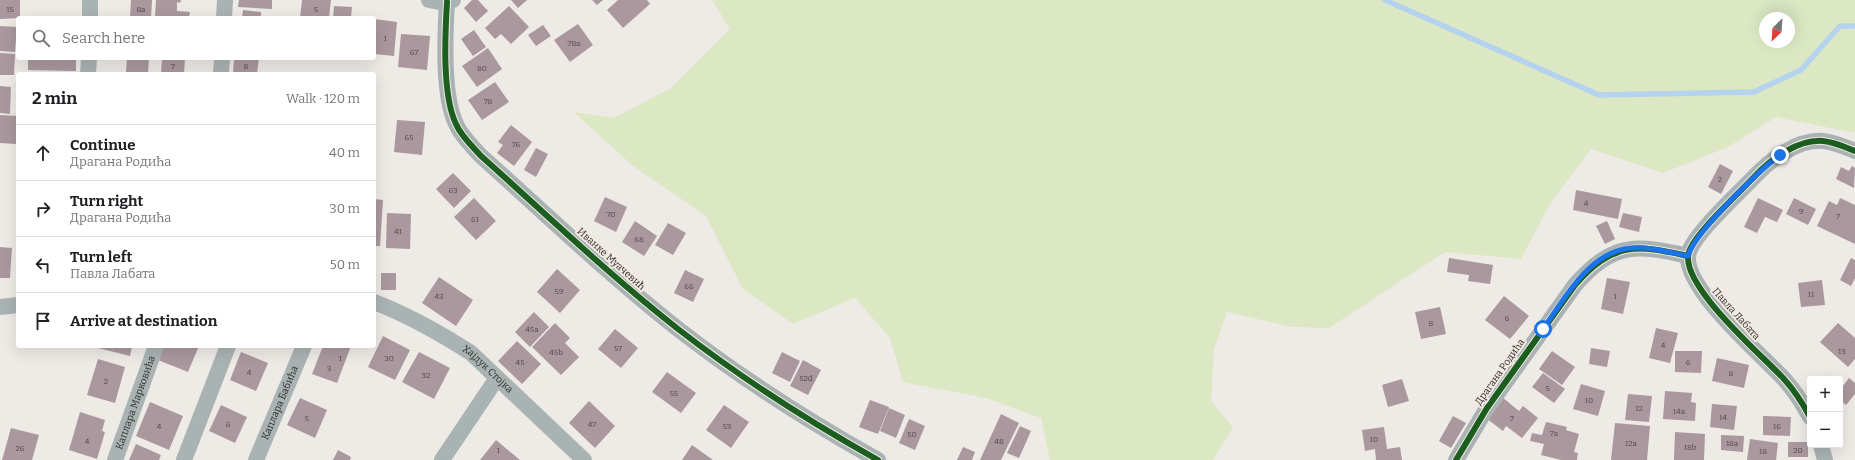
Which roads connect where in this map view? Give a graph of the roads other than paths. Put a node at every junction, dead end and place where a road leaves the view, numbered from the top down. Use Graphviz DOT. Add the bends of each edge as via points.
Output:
graph roads {
  1 [pos="90,0"];
  2 [pos="225,0"];
  3 [pos="428,0"];
  4 [pos="450,1"];
  5 [pos="90,16"];
  6 [pos="224,16"];
  7 [pos="89,60"];
  8 [pos="222,60"];
  9 [pos="88,72"];
  10 [pos="221,72"];
  11 [pos="1855,151"];
  12 [pos="1688,256"];
  13 [pos="376,303"];
  14 [pos="16,305"];
  15 [pos="0,307"];
  16 [pos="155,348"];
  17 [pos="227,348"];
  18 [pos="303,348"];
  19 [pos="496,378"];
  20 [pos="1807,413"];
  21 [pos="1822,448"];
  22 [pos="116,460"];
  23 [pos="184,460"];
  24 [pos="256,460"];
  25 [pos="442,460"];
  26 [pos="584,460"];
  27 [pos="878,460"];
  28 [pos="1456,460"];
  29 [pos="1825,460"];
  1 -- 5 [label="street"];
  2 -- 6 [label="street"];
  3 -- 4 [label="street"];
  4 -- 27 [label="street, Иванке Муачевић" via="444,41 449,105 456,124 481,156 628,288 679,330 788,407"];
  7 -- 9 [label="street"];
  8 -- 10 [label="street"];
  11 -- 12 [label="street" via="1823,141 1802,145 1780,155 1764,166 1711,222 1693,245"];
  12 -- 20 [label="street, Павла Лабата" via="1688,266 1692,274 1714,306 1785,380"];
  12 -- 28 [label="street, Драгана Родића" via="1663,250 1624,249 1611,254 1588,270 1487,408"];
  13 -- 19 [label="street, Хајдук Стојка" via="452,340 471,353"];
  14 -- 15 [label="street"];
  16 -- 22 [label="street, Каплара Марковића"];
  17 -- 23 [label="street"];
  18 -- 24 [label="street, Каплара Бабића"];
  19 -- 25 [label="street"];
  19 -- 26 [label="street, Хајдук Стојка"];
  21 -- 29 [label="street"];
}
